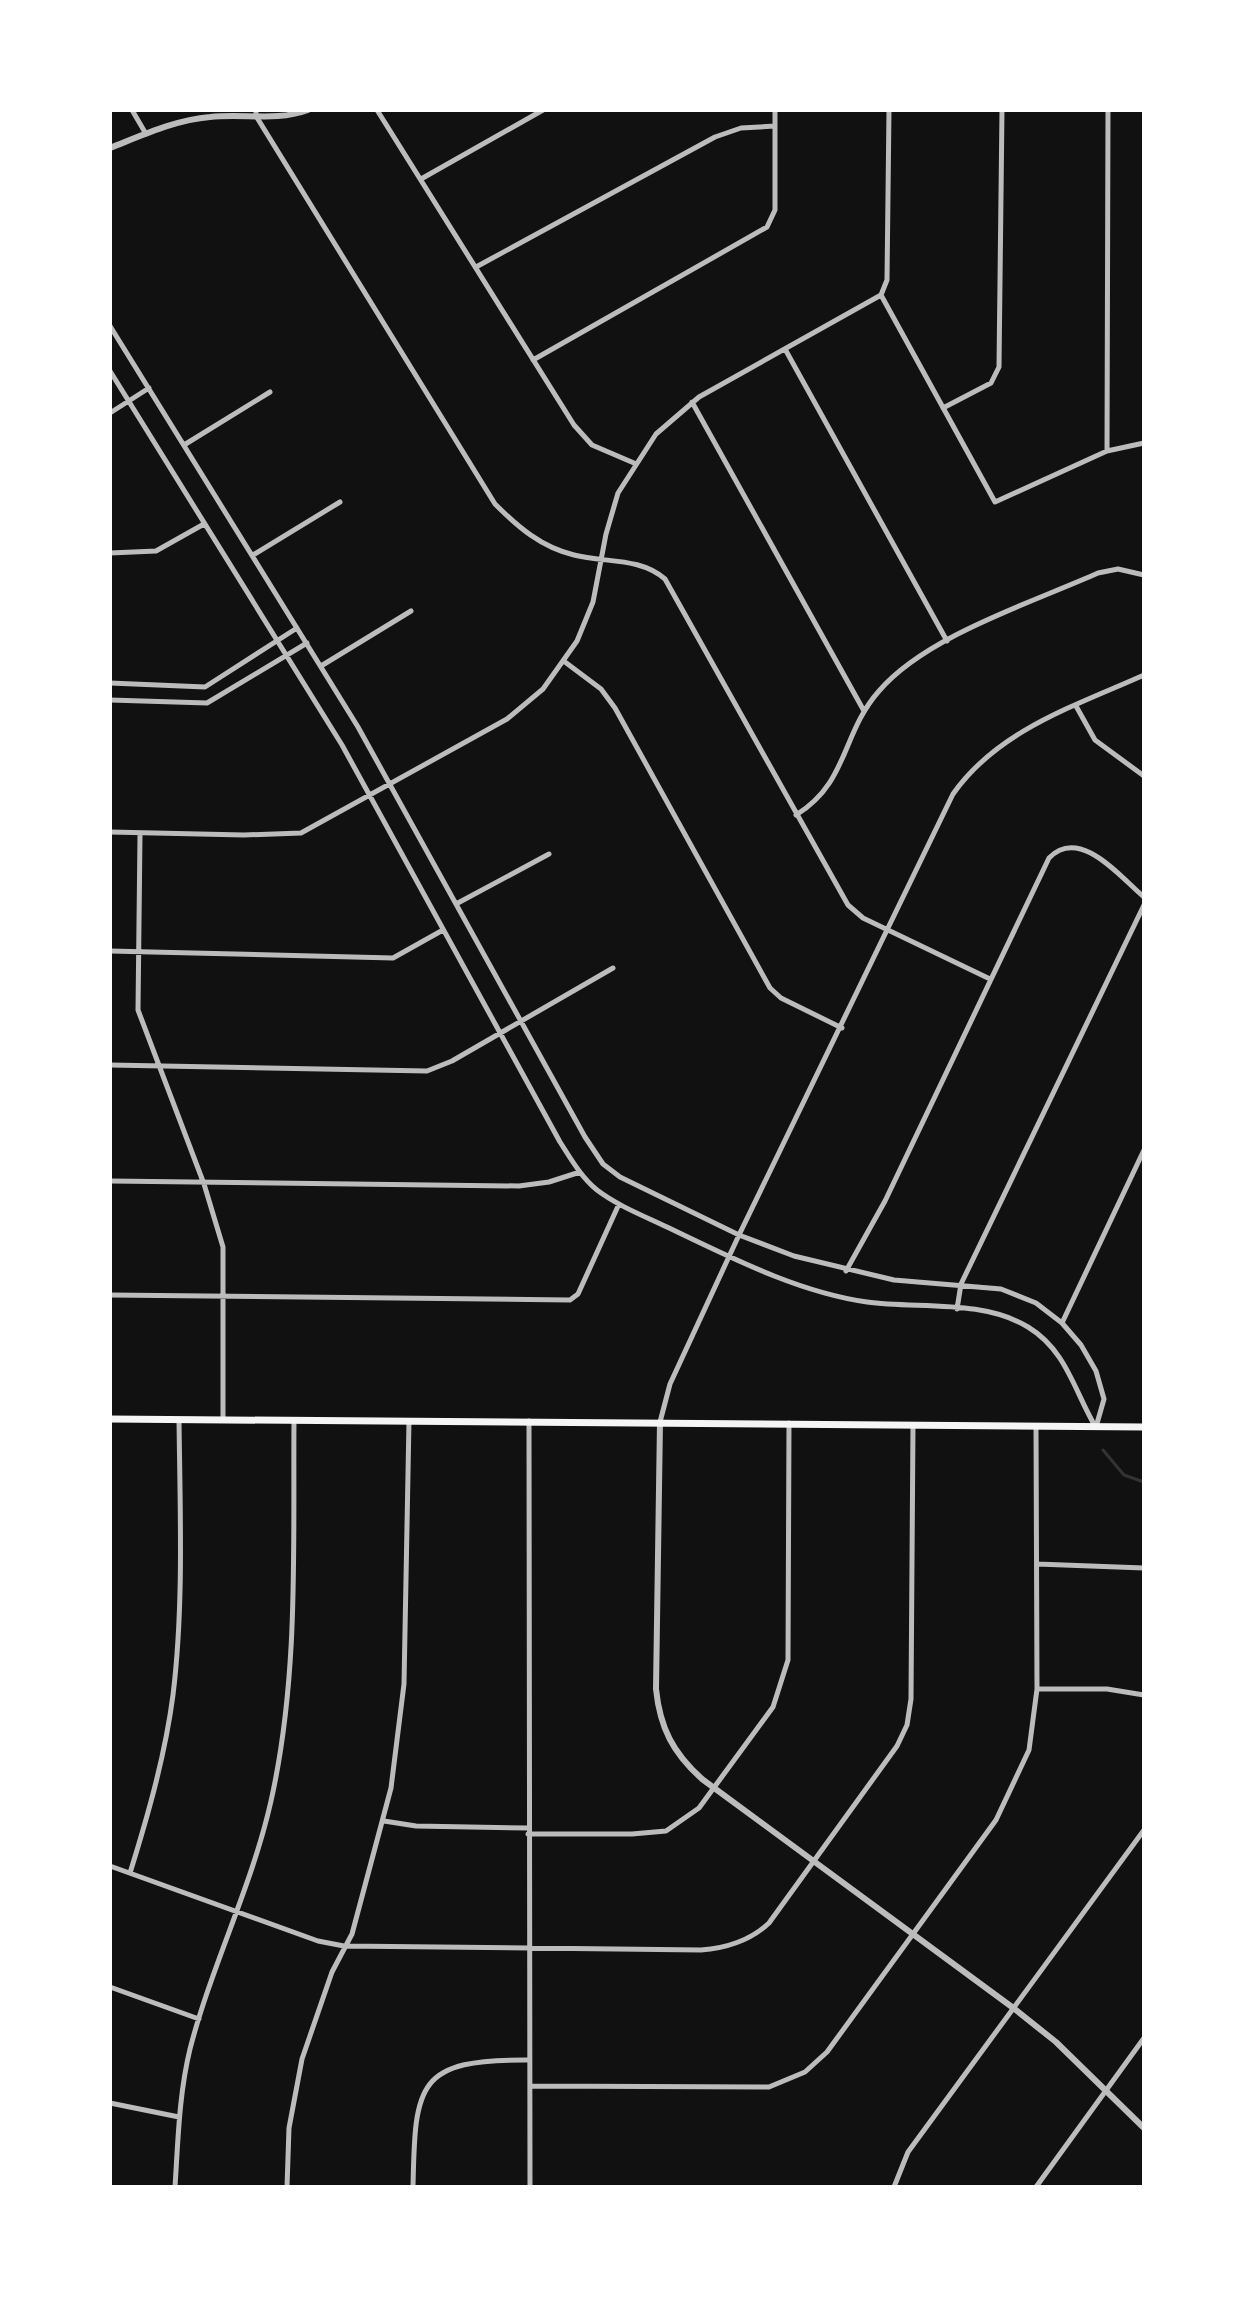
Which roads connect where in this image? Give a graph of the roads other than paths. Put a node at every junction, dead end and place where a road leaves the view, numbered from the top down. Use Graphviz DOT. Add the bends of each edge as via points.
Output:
graph roads {
  1 [pos="132,110"];
  2 [pos="308,110"];
  3 [pos="377,110"];
  4 [pos="543,110"];
  5 [pos="775,110"];
  6 [pos="889,110"];
  7 [pos="1002,110"];
  8 [pos="1108,110"];
  9 [pos="256,113"];
  10 [pos="775,126"];
  11 [pos="146,134"];
  12 [pos="110,148"];
  13 [pos="421,179"];
  14 [pos="476,267"];
  15 [pos="881,295"];
  16 [pos="110,326"];
  17 [pos="785,349"];
  18 [pos="533,360"];
  19 [pos="110,371"];
  20 [pos="149,388"];
  21 [pos="270,392"];
  22 [pos="128,401"];
  23 [pos="692,402"];
  24 [pos="943,408"];
  25 [pos="110,413"];
  26 [pos="1144,443"];
  27 [pos="184,445"];
  28 [pos="1107,451"];
  29 [pos="634,463"];
  30 [pos="340,502"];
  31 [pos="204,524"];
  32 [pos="110,553"];
  33 [pos="253,555"];
  34 [pos="602,560"];
  35 [pos="1144,575"];
  36 [pos="411,611"];
  37 [pos="297,628"];
  38 [pos="277,640"];
  39 [pos="947,641"];
  40 [pos="307,643"];
  41 [pos="287,656"];
  42 [pos="565,662"];
  43 [pos="321,666"];
  44 [pos="1144,675"];
  45 [pos="110,683"];
  46 [pos="110,700"];
  47 [pos="1076,706"];
  48 [pos="864,711"];
  49 [pos="1144,776"];
  50 [pos="390,784"];
  51 [pos="369,795"];
  52 [pos="796,815"];
  53 [pos="110,832"];
  54 [pos="140,835"];
  55 [pos="549,854"];
  56 [pos="1144,897"];
  57 [pos="456,904"];
  58 [pos="1144,905"];
  59 [pos="443,930"];
  60 [pos="887,930"];
  61 [pos="110,951"];
  62 [pos="138,953"];
  63 [pos="613,968"];
  64 [pos="990,979"];
  65 [pos="519,1019"];
  66 [pos="842,1028"];
  67 [pos="500,1033"];
  68 [pos="110,1065"];
  69 [pos="160,1068"];
  70 [pos="1144,1150"];
  71 [pos="580,1172"];
  72 [pos="110,1181"];
  73 [pos="204,1184"];
  74 [pos="619,1204"];
  75 [pos="739,1235"];
  76 [pos="730,1256"];
  77 [pos="846,1271"];
  78 [pos="961,1284"];
  79 [pos="110,1295"];
  80 [pos="223,1297"];
  81 [pos="957,1309"];
  82 [pos="1062,1323"];
  83 [pos="110,1419"];
  84 [pos="179,1419"];
  85 [pos="223,1419"];
  86 [pos="294,1420"];
  87 [pos="409,1420"];
  88 [pos="529,1421"];
  89 [pos="660,1422"];
  90 [pos="789,1423"];
  91 [pos="913,1424"];
  92 [pos="1036,1426"];
  93 [pos="1096,1427"];
  94 [pos="1144,1427"];
  95 [pos="1037,1564"];
  96 [pos="1144,1568"];
  97 [pos="1037,1689"];
  98 [pos="1144,1695"];
  99 [pos="714,1788"];
  100 [pos="384,1821"];
  101 [pos="1144,1830"];
  102 [pos="528,1831"];
  103 [pos="814,1861"];
  104 [pos="110,1866"];
  105 [pos="130,1873"];
  106 [pos="237,1913"];
  107 [pos="913,1934"];
  108 [pos="344,1946"];
  109 [pos="529,1947"];
  110 [pos="110,1987"];
  111 [pos="1012,2007"];
  112 [pos="199,2019"];
  113 [pos="1144,2038"];
  114 [pos="530,2060"];
  115 [pos="530,2086"];
  116 [pos="1106,2091"];
  117 [pos="110,2103"];
  118 [pos="179,2117"];
  119 [pos="1144,2128"];
  120 [pos="175,2187"];
  121 [pos="287,2187"];
  122 [pos="413,2187"];
  123 [pos="530,2187"];
  124 [pos="894,2187"];
  125 [pos="1036,2187"];
  1 -- 11 [label="street"];
  2 -- 9 [label="street" via="286,117"];
  3 -- 13 [label="street"];
  4 -- 13 [label="street"];
  5 -- 10 [label="street"];
  6 -- 15 [label="street" via="887,280"];
  7 -- 24 [label="street" via="999,367 991,383"];
  8 -- 28 [label="street"];
  9 -- 11 [label="street" via="189,120"];
  9 -- 34 [label="street" via="495,504 547,546"];
  10 -- 14 [label="street" via="741,128 715,137"];
  10 -- 18 [label="street" via="775,210 767,227"];
  11 -- 12 [label="street"];
  13 -- 14 [label="street"];
  14 -- 18 [label="street"];
  15 -- 17 [label="street"];
  15 -- 24 [label="street"];
  16 -- 20 [label="street"];
  17 -- 23 [label="street"];
  17 -- 39 [label="street"];
  18 -- 29 [label="street" via="583,436"];
  19 -- 22 [label="street"];
  20 -- 22 [label="street"];
  20 -- 27 [label="street"];
  21 -- 27 [label="street"];
  22 -- 25 [label="street"];
  22 -- 31 [label="street"];
  23 -- 29 [label="street" via="656,434"];
  23 -- 48 [label="street"];
  24 -- 28 [label="street" via="995,502"];
  26 -- 28 [label="street"];
  27 -- 33 [label="street"];
  29 -- 34 [label="street" via="611,512"];
  30 -- 33 [label="street"];
  31 -- 32 [label="street" via="156,551"];
  31 -- 38 [label="street"];
  33 -- 37 [label="street"];
  34 -- 42 [label="street" via="586,623"];
  34 -- 52 [label="street" via="645,566 672,589"];
  35 -- 39 [label="street" via="1104,570"];
  36 -- 43 [label="street"];
  37 -- 38 [label="street"];
  37 -- 40 [label="street"];
  38 -- 41 [label="street"];
  38 -- 45 [label="street" via="205,687"];
  39 -- 48 [label="street" via="896,674"];
  40 -- 41 [label="street"];
  40 -- 43 [label="street"];
  41 -- 46 [label="street" via="207,703"];
  41 -- 51 [label="street"];
  42 -- 50 [label="street" via="507,719"];
  42 -- 66 [label="street" via="609,700 770,988"];
  43 -- 50 [label="street"];
  44 -- 47 [label="street"];
  47 -- 49 [label="street" via="1095,740"];
  47 -- 60 [label="street" via="1008,739 962,782"];
  48 -- 52 [label="street" via="833,782"];
  50 -- 51 [label="street"];
  50 -- 57 [label="street"];
  51 -- 54 [label="street" via="292,835"];
  51 -- 59 [label="street"];
  52 -- 60 [label="street" via="848,905"];
  53 -- 54 [label="street"];
  54 -- 62 [label="street"];
  55 -- 57 [label="street"];
  56 -- 64 [label="street" via="1090,851 1059,850 1049,858"];
  57 -- 65 [label="street"];
  58 -- 78 [label="street"];
  59 -- 62 [label="street" via="393,958"];
  59 -- 67 [label="street"];
  60 -- 64 [label="street"];
  60 -- 66 [label="street"];
  61 -- 62 [label="street"];
  62 -- 69 [label="street" via="138,1010"];
  63 -- 65 [label="street"];
  64 -- 77 [label="street" via="885,1201"];
  65 -- 67 [label="street"];
  65 -- 75 [label="street" via="608,1169"];
  66 -- 75 [label="street"];
  67 -- 69 [label="street" via="427,1071"];
  67 -- 71 [label="street"];
  68 -- 69 [label="street"];
  69 -- 73 [label="street"];
  70 -- 82 [label="street"];
  71 -- 73 [label="street" via="535,1185"];
  71 -- 74 [label="street"];
  72 -- 73 [label="street"];
  73 -- 80 [label="street" via="223,1247"];
  74 -- 76 [label="street"];
  74 -- 80 [label="street" via="578,1294 570,1300"];
  75 -- 76 [label="street"];
  75 -- 77 [label="street"];
  76 -- 81 [label="street" via="838,1297"];
  76 -- 89 [label="street" via="670,1384"];
  77 -- 78 [label="street"];
  78 -- 81 [label="street"];
  78 -- 82 [label="street" via="1036,1303"];
  79 -- 80 [label="street"];
  80 -- 85 [label="street"];
  81 -- 93 [label="street" via="1010,1318 1043,1338 1069,1370"];
  82 -- 93 [label="street" via="1081,1345 1100,1384 1104,1399"];
  83 -- 84 [label="main road"];
  84 -- 85 [label="main road"];
  84 -- 105 [label="street" via="173,1695 162,1761"];
  85 -- 86 [label="main road"];
  86 -- 87 [label="main road"];
  86 -- 106 [label="street" via="288,1700 271,1802"];
  87 -- 88 [label="main road"];
  87 -- 100 [label="street" via="404,1684"];
  88 -- 89 [label="main road"];
  88 -- 102 [label="street"];
  89 -- 90 [label="main road"];
  89 -- 99 [label="street" via="658,1707 677,1754"];
  90 -- 91 [label="main road"];
  90 -- 99 [label="street" via="786,1674 773,1707"];
  91 -- 92 [label="main road"];
  91 -- 103 [label="street" via="910,1711 897,1746"];
  92 -- 93 [label="main road"];
  92 -- 95 [label="street"];
  93 -- 94 [label="main road"];
  95 -- 96 [label="street"];
  95 -- 97 [label="street"];
  97 -- 98 [label="street" via="1117,1689"];
  97 -- 107 [label="street" via="1029,1750 1006,1804"];
  99 -- 102 [label="street" via="689,1817 654,1834"];
  99 -- 103 [label="street"];
  100 -- 102 [label="street"];
  100 -- 108 [label="street"];
  101 -- 111 [label="street"];
  102 -- 109 [label="street"];
  103 -- 107 [label="street"];
  103 -- 109 [label="street" via="769,1923 733,1945 701,1950"];
  104 -- 105 [label="street"];
  105 -- 106 [label="street"];
  106 -- 108 [label="street"];
  106 -- 112 [label="street"];
  107 -- 111 [label="street"];
  107 -- 115 [label="street" via="827,2052 781,2085"];
  108 -- 109 [label="street"];
  108 -- 121 [label="street" via="302,2059 289,2128"];
  109 -- 114 [label="street"];
  110 -- 112 [label="street"];
  111 -- 116 [label="street"];
  111 -- 124 [label="street" via="908,2152"];
  112 -- 118 [label="street"];
  113 -- 116 [label="street"];
  114 -- 115 [label="street"];
  114 -- 122 [label="street" via="468,2062 434,2081 415,2114"];
  115 -- 123 [label="street"];
  116 -- 119 [label="street"];
  116 -- 125 [label="street"];
  117 -- 118 [label="street"];
  118 -- 120 [label="street"];
}
